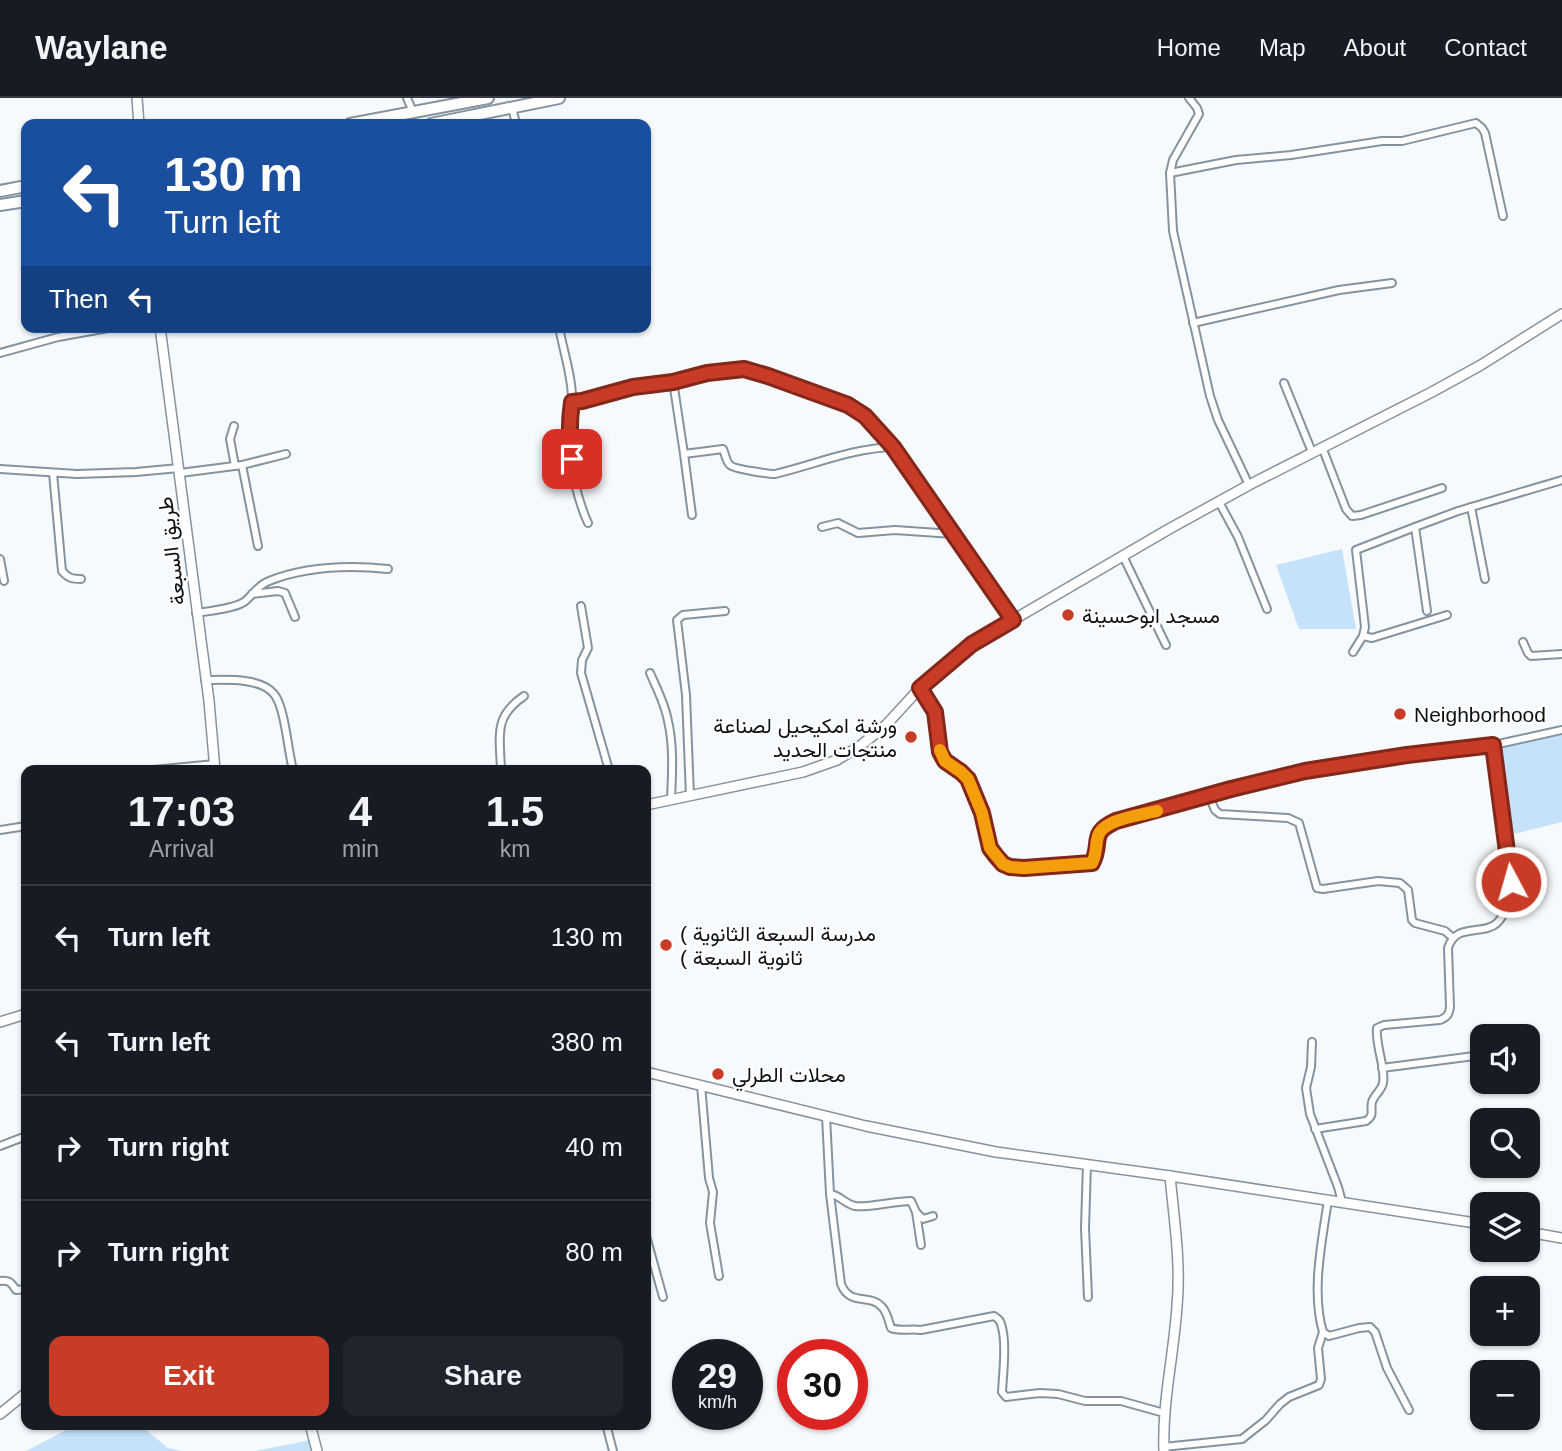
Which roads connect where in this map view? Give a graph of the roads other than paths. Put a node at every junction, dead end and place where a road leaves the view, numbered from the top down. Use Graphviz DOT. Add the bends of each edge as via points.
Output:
graph roads {
  1 [pos="137,98"];
  2 [pos="407,98"];
  3 [pos="488,98"];
  4 [pos="559,98"];
  5 [pos="1189,98"];
  6 [pos="450,102"];
  7 [pos="512,107"];
  8 [pos="414,113"];
  9 [pos="139,119"];
  10 [pos="379,119"];
  11 [pos="455,119"];
  12 [pos="515,119"];
  13 [pos="1170,173"];
  14 [pos="21,187"];
  15 [pos="0,191"];
  16 [pos="21,202"];
  17 [pos="0,205"];
  18 [pos="1503,216"];
  19 [pos="1392,283"];
  20 [pos="1562,314"];
  21 [pos="1193,323"];
  22 [pos="80,333"];
  23 [pos="161,333"];
  24 [pos="560,333"];
  25 [pos="0,353"];
  26 [pos="673,382"];
  27 [pos="1284,383"];
  28 [pos="572,402"];
  29 [pos="234,426"];
  30 [pos="893,447"];
  31 [pos="1322,447"];
  32 [pos="1312,452"];
  33 [pos="286,454"];
  34 [pos="684,454"];
  35 [pos="238,465"];
  36 [pos="0,470"];
  37 [pos="179,470"];
  38 [pos="53,473"];
  39 [pos="1562,480"];
  40 [pos="1249,485"];
  41 [pos="1442,488"];
  42 [pos="1219,502"];
  43 [pos="1471,507"];
  44 [pos="692,515"];
  45 [pos="588,523"];
  46 [pos="822,527"];
  47 [pos="1415,527"];
  48 [pos="953,534"];
  49 [pos="258,546"];
  50 [pos="1124,556"];
  51 [pos="0,559"];
  52 [pos="388,569"];
  53 [pos="81,579"];
  54 [pos="1485,579"];
  55 [pos="4,582"];
  56 [pos="252,594"];
  57 [pos="581,606"];
  58 [pos="1267,609"];
  59 [pos="725,611"];
  60 [pos="1427,611"];
  61 [pos="196,613"];
  62 [pos="1447,615"];
  63 [pos="295,617"];
  64 [pos="1013,620"];
  65 [pos="1363,636"];
  66 [pos="1523,642"];
  67 [pos="1166,645"];
  68 [pos="1353,652"];
  69 [pos="1562,654"];
  70 [pos="650,673"];
  71 [pos="205,680"];
  72 [pos="920,688"];
  73 [pos="524,696"];
  74 [pos="1562,730"];
  75 [pos="1493,745"];
  76 [pos="215,765"];
  77 [pos="292,765"];
  78 [pos="501,765"];
  79 [pos="608,765"];
  80 [pos="690,796"];
  81 [pos="1209,796"];
  82 [pos="671,800"];
  83 [pos="651,804"];
  84 [pos="21,827"];
  85 [pos="0,830"];
  86 [pos="1453,938"];
  87 [pos="21,1015"];
  88 [pos="0,1021"];
  89 [pos="1312,1042"];
  90 [pos="1470,1057"];
  91 [pos="1382,1068"];
  92 [pos="651,1073"];
  93 [pos="701,1085"];
  94 [pos="826,1116"];
  95 [pos="1315,1129"];
  96 [pos="21,1138"];
  97 [pos="0,1146"];
  98 [pos="1087,1164"];
  99 [pos="1170,1176"];
  100 [pos="830,1194"];
  101 [pos="1328,1200"];
  102 [pos="1342,1202"];
  103 [pos="916,1213"];
  104 [pos="933,1216"];
  105 [pos="1470,1222"];
  106 [pos="1540,1234"];
  107 [pos="1562,1238"];
  108 [pos="921,1245"];
  109 [pos="651,1254"];
  110 [pos="719,1276"];
  111 [pos="0,1281"];
  112 [pos="21,1290"];
  113 [pos="663,1297"];
  114 [pos="1088,1297"];
  115 [pos="1323,1332"];
  116 [pos="21,1398"];
  117 [pos="1409,1410"];
  118 [pos="1164,1413"];
  119 [pos="0,1414"];
  120 [pos="312,1430"];
  121 [pos="608,1430"];
  122 [pos="1163,1449"];
  123 [pos="317,1451"];
  124 [pos="613,1451"];
  1 -- 9 [label="street"];
  2 -- 8 [label="street"];
  3 -- 6 [label="highway"];
  4 -- 7 [label="highway"];
  5 -- 13 [label="street" via="1199,114"];
  6 -- 8 [label="highway"];
  7 -- 11 [label="highway"];
  7 -- 12 [label="street"];
  8 -- 10 [label="highway"];
  13 -- 18 [label="street" via="1236,160 1402,141 1476,123 1485,133"];
  13 -- 21 [label="street" via="1173,231"];
  14 -- 15 [label="highway"];
  16 -- 17 [label="highway"];
  19 -- 21 [label="street" via="1339,290"];
  20 -- 31 [label="street" via="1481,365"];
  21 -- 40 [label="street" via="1218,420"];
  22 -- 25 [label="street"];
  23 -- 37 [label="street, طريق السبعة"];
  24 -- 28 [label="street"];
  26 -- 28 [label="street"];
  26 -- 30 [label="street" via="739,369 768,376 855,409"];
  26 -- 34 [label="street"];
  27 -- 32 [label="street"];
  28 -- 45 [label="street" via="569,442 580,507"];
  29 -- 35 [label="street" via="230,439"];
  30 -- 34 [label="street" via="764,475 732,467 723,449"];
  30 -- 48 [label="street"];
  31 -- 32 [label="street"];
  31 -- 41 [label="street" via="1352,516"];
  32 -- 40 [label="street"];
  33 -- 35 [label="street"];
  34 -- 44 [label="street"];
  35 -- 37 [label="street"];
  35 -- 49 [label="street"];
  36 -- 38 [label="street"];
  37 -- 38 [label="street"];
  37 -- 61 [label="street, طريق السبعة"];
  38 -- 53 [label="street" via="62,571 66,577"];
  39 -- 43 [label="street"];
  40 -- 42 [label="street"];
  42 -- 50 [label="street"];
  42 -- 58 [label="street"];
  43 -- 47 [label="street"];
  43 -- 54 [label="street"];
  46 -- 48 [label="street" via="838,523 859,533"];
  47 -- 60 [label="street"];
  47 -- 65 [label="street" via="1356,550"];
  48 -- 64 [label="street"];
  50 -- 64 [label="street"];
  50 -- 67 [label="street"];
  51 -- 55 [label="street"];
  52 -- 56 [label="street" via="317,568 267,581"];
  56 -- 61 [label="street" via="236,606"];
  56 -- 63 [label="street" via="285,593"];
  57 -- 79 [label="street" via="588,648 581,673"];
  59 -- 80 [label="street" via="683,615 677,620"];
  61 -- 71 [label="street, طريق السبعة"];
  62 -- 65 [label="street" via="1372,638"];
  64 -- 72 [label="street" via="972,644"];
  65 -- 68 [label="street"];
  66 -- 69 [label="street" via="1531,656"];
  70 -- 82 [label="street" via="668,719"];
  71 -- 76 [label="street, طريق السبعة"];
  71 -- 77 [label="street" via="236,679 268,688 276,696"];
  72 -- 80 [label="street" via="886,726 837,760 803,772"];
  72 -- 81 [label="street" via="935,712 940,752 968,779 990,848 1010,867 1092,863 1103,828"];
  73 -- 78 [label="street" via="502,720"];
  74 -- 75 [label="street"];
  75 -- 81 [label="street" via="1305,771"];
  75 -- 86 [label="street" via="1511,869 1509,897 1493,926"];
  80 -- 82 [label="street"];
  81 -- 86 [label="street" via="1220,814 1288,818 1299,823 1317,888 1401,883 1408,890 1412,920"];
  82 -- 83 [label="street"];
  84 -- 85 [label="street"];
  86 -- 91 [label="street" via="1448,948 1450,1014 1440,1020 1380,1026 1376,1032"];
  87 -- 88 [label="street"];
  89 -- 95 [label="street" via="1306,1088"];
  90 -- 91 [label="street"];
  91 -- 95 [label="street" via="1383,1083 1373,1100 1370,1119"];
  92 -- 93 [label="street"];
  93 -- 94 [label="street"];
  93 -- 110 [label="street" via="713,1192 710,1223"];
  94 -- 98 [label="street" via="996,1152"];
  94 -- 100 [label="street"];
  95 -- 102 [label="street"];
  96 -- 97 [label="street"];
  98 -- 99 [label="street"];
  98 -- 114 [label="street"];
  99 -- 101 [label="street"];
  99 -- 118 [label="street" via="1178,1303"];
  100 -- 103 [label="street" via="858,1206 911,1201"];
  100 -- 118 [label="street" via="843,1290 853,1298 882,1306 891,1328 921,1330 994,1316 1001,1323 1002,1392 1006,1397 1058,1394 1085,1401 1121,1401"];
  101 -- 102 [label="street"];
  101 -- 115 [label="street" via="1319,1285"];
  102 -- 105 [label="street"];
  103 -- 104 [label="street" via="923,1219"];
  103 -- 108 [label="street"];
  106 -- 107 [label="street"];
  109 -- 113 [label="street"];
  111 -- 112 [label="street" via="8,1280"];
  115 -- 117 [label="street" via="1329,1336 1370,1327"];
  115 -- 122 [label="street" via="1318,1348 1319,1385 1289,1397 1242,1439"];
  116 -- 119 [label="street"];
  118 -- 122 [label="street"];
  120 -- 123 [label="street"];
  121 -- 124 [label="street"];
}
